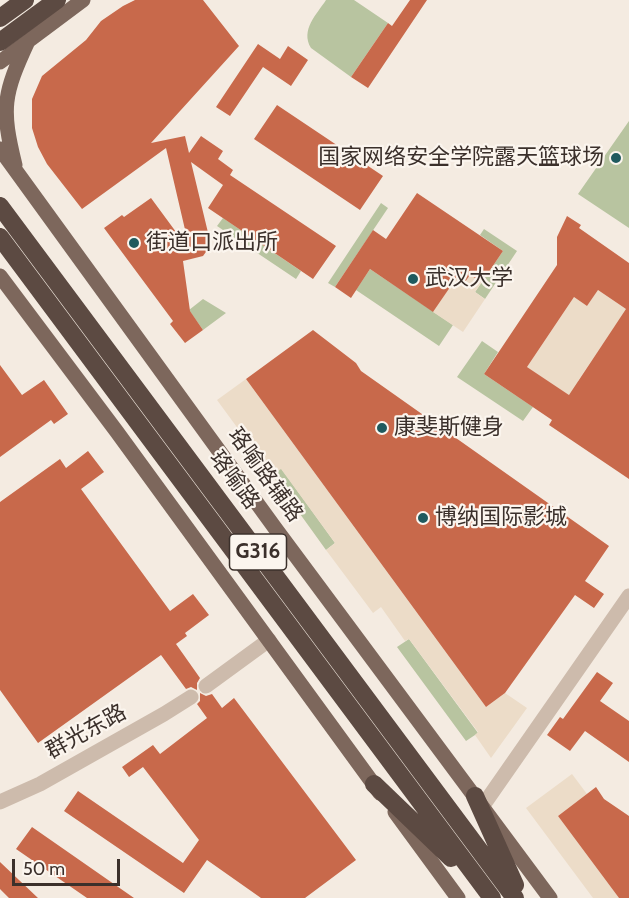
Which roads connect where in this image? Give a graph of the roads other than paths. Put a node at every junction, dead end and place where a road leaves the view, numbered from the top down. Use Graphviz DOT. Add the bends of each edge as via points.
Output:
graph roads {
  1 [pos="14,0"];
  2 [pos="25,0"];
  3 [pos="57,0"];
  4 [pos="83,0"];
  5 [pos="0,10"];
  6 [pos="0,18"];
  7 [pos="28,41"];
  8 [pos="0,42"];
  9 [pos="0,62"];
  10 [pos="2,153"];
  11 [pos="17,171"];
  12 [pos="0,206"];
  13 [pos="0,237"];
  14 [pos="0,276"];
  15 [pos="629,596"];
  16 [pos="269,640"];
  17 [pos="206,686"];
  18 [pos="191,697"];
  19 [pos="374,784"];
  20 [pos="478,801"];
  21 [pos="0,802"];
  22 [pos="490,896"];
  23 [pos="458,898"];
  24 [pos="515,898"];
  25 [pos="521,898"];
  26 [pos="550,898"];
  1 -- 5 [label="main road"];
  2 -- 6 [label="highway"];
  3 -- 8 [label="highway"];
  4 -- 7 [label="main road"];
  7 -- 9 [label="main road"];
  7 -- 11 [label="main road" via="9,84 6,107 7,132"];
  10 -- 11 [label="main road, 珞喻路辅路"];
  11 -- 20 [label="main road, 珞喻路辅路"];
  12 -- 24 [label="highway, 珞喻路 / G316"];
  13 -- 22 [label="highway, 珞喻路 / G316"];
  14 -- 16 [label="main road"];
  15 -- 20 [label="street"];
  16 -- 17 [label="street"];
  16 -- 19 [label="main road"];
  18 -- 21 [label="street, 群光东路" via="40,784"];
  19 -- 22 [label="highway"];
  19 -- 23 [label="main road"];
  20 -- 25 [label="highway"];
  20 -- 26 [label="main road, 珞喻路辅路"];
}
